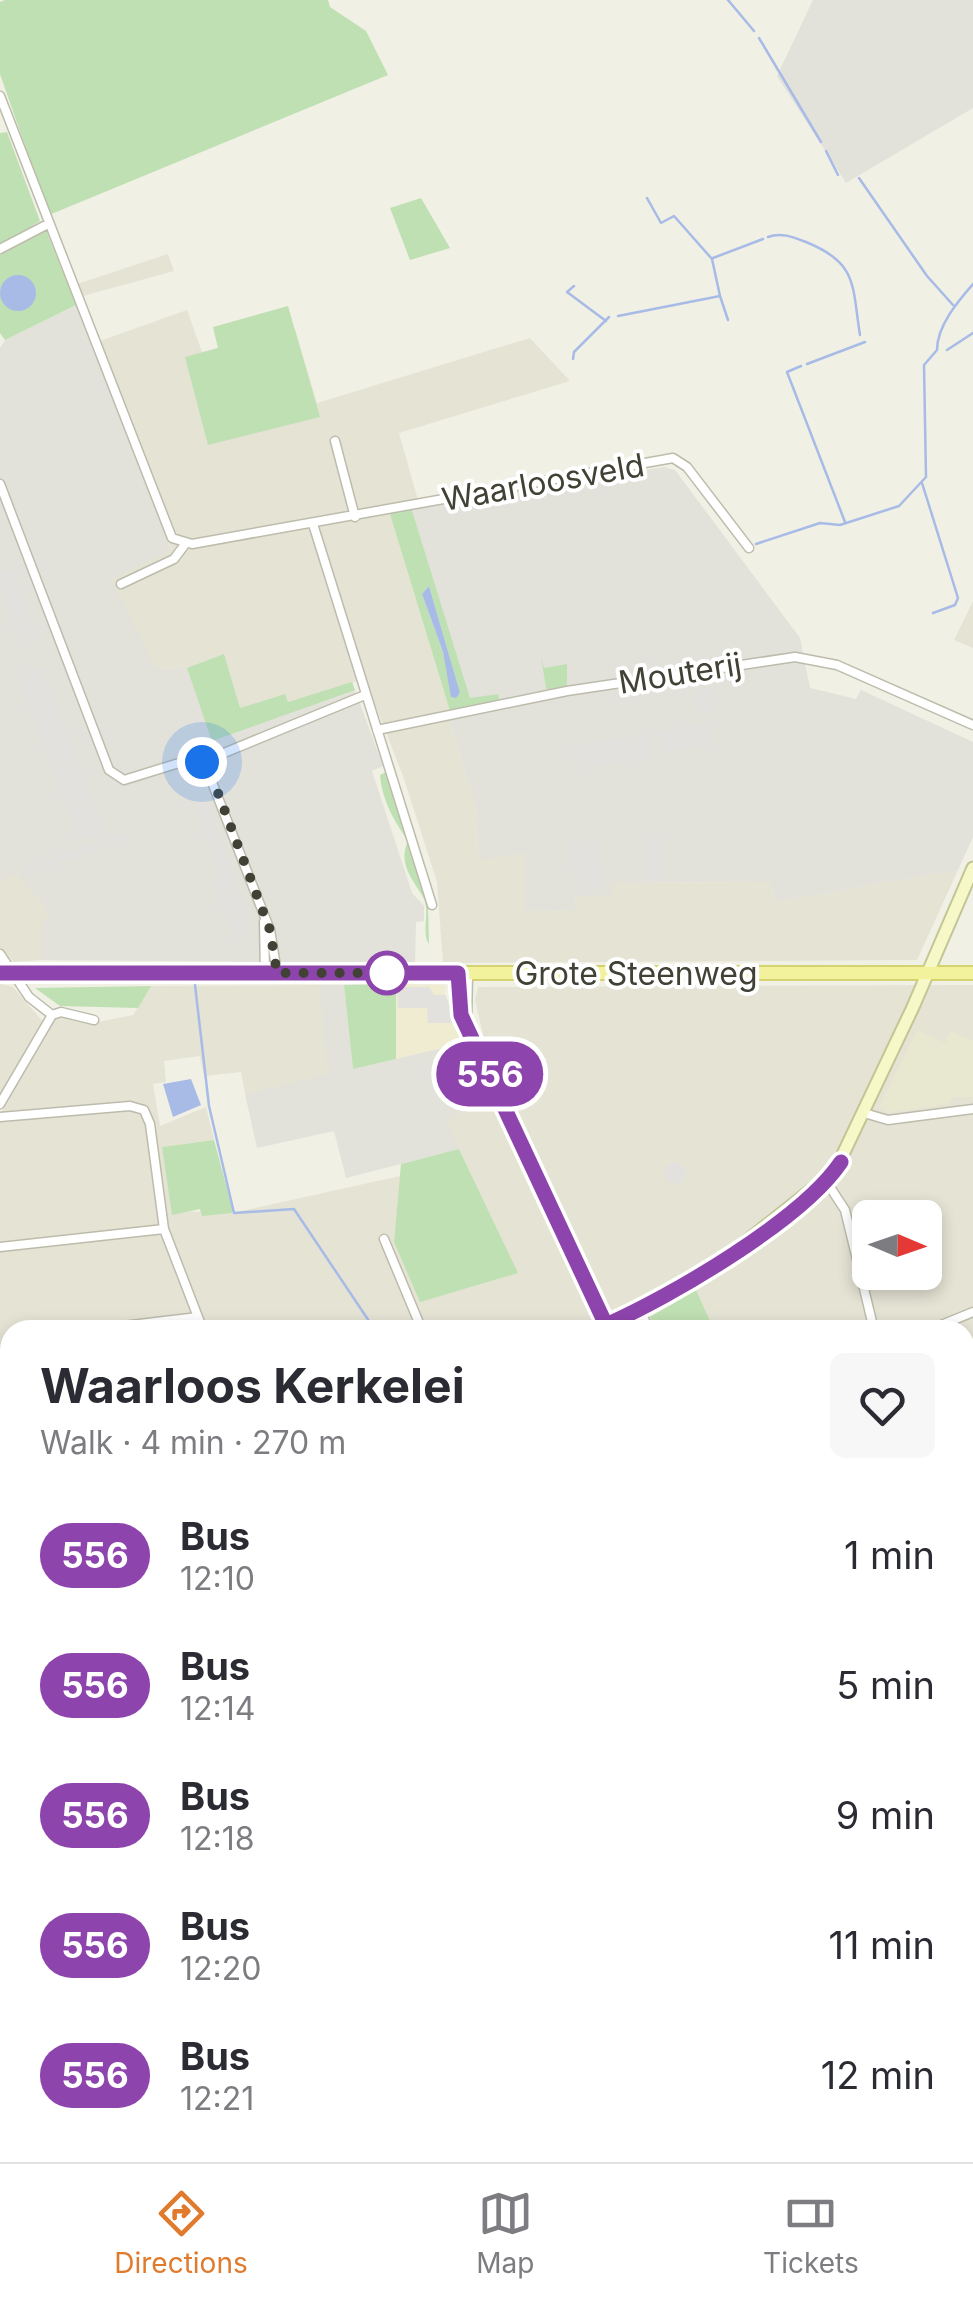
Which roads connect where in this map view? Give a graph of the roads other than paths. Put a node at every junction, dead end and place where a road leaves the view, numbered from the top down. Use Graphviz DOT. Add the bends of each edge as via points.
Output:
graph roads {
  1 [pos="0,96"];
  2 [pos="48,224"];
  3 [pos="0,249"];
  4 [pos="334,442"];
  5 [pos="0,484"];
  6 [pos="355,516"];
  7 [pos="313,524"];
  8 [pos="186,543"];
  9 [pos="749,548"];
  10 [pos="122,584"];
  11 [pos="365,695"];
  12 [pos="973,725"];
  13 [pos="377,730"];
  14 [pos="202,762"];
  15 [pos="973,868"];
  16 [pos="432,905"];
  17 [pos="0,954"];
  18 [pos="8,973"];
  19 [pos="271,973"];
  20 [pos="463,973"];
  21 [pos="928,973"];
  22 [pos="973,973"];
  23 [pos="52,1015"];
  24 [pos="94,1020"];
  25 [pos="0,1104"];
  26 [pos="973,1110"];
  27 [pos="864,1113"];
  28 [pos="0,1117"];
  29 [pos="826,1181"];
  30 [pos="164,1229"];
  31 [pos="384,1239"];
  32 [pos="0,1247"];
  33 [pos="640,1310"];
  34 [pos="198,1317"];
  35 [pos="173,1320"];
  36 [pos="199,1320"];
  37 [pos="418,1320"];
  38 [pos="604,1320"];
  39 [pos="617,1320"];
  40 [pos="644,1320"];
  41 [pos="872,1320"];
  1 -- 2 [label="street"];
  2 -- 3 [label="street"];
  2 -- 8 [label="street" via="172,538"];
  4 -- 6 [label="street"];
  5 -- 14 [label="street" via="109,770 124,780 183,760"];
  6 -- 7 [label="street, Waarloosveld"];
  6 -- 9 [label="street, Waarloosveld" via="672,458"];
  7 -- 8 [label="street, Waarloosveld"];
  7 -- 11 [label="street"];
  8 -- 10 [label="street, Waarloosveld" via="174,559"];
  11 -- 13 [label="street"];
  11 -- 14 [label="street"];
  12 -- 13 [label="street, Mouterij" via="836,665 795,657 568,691"];
  13 -- 16 [label="street"];
  14 -- 19 [label="street" via="264,918"];
  15 -- 21 [label="street"];
  17 -- 18 [label="street"];
  18 -- 19 [label="main road, Grote Steenweg"];
  18 -- 23 [label="street"];
  19 -- 20 [label="main road, Grote Steenweg"];
  20 -- 21 [label="main road, Grote Steenweg"];
  20 -- 38 [label="street" via="461,1015"];
  21 -- 22 [label="main road, Grote Steenweg"];
  21 -- 27 [label="street"];
  23 -- 24 [label="street"];
  23 -- 25 [label="street"];
  26 -- 27 [label="street" via="888,1120"];
  27 -- 29 [label="street"];
  28 -- 30 [label="street" via="140,1107 150,1124"];
  29 -- 33 [label="street" via="718,1264"];
  29 -- 41 [label="street" via="845,1210"];
  30 -- 32 [label="street"];
  30 -- 34 [label="street"];
  31 -- 37 [label="street"];
  33 -- 39 [label="street"];
  33 -- 40 [label="street"];
  34 -- 35 [label="street"];
  34 -- 36 [label="street"];
}
